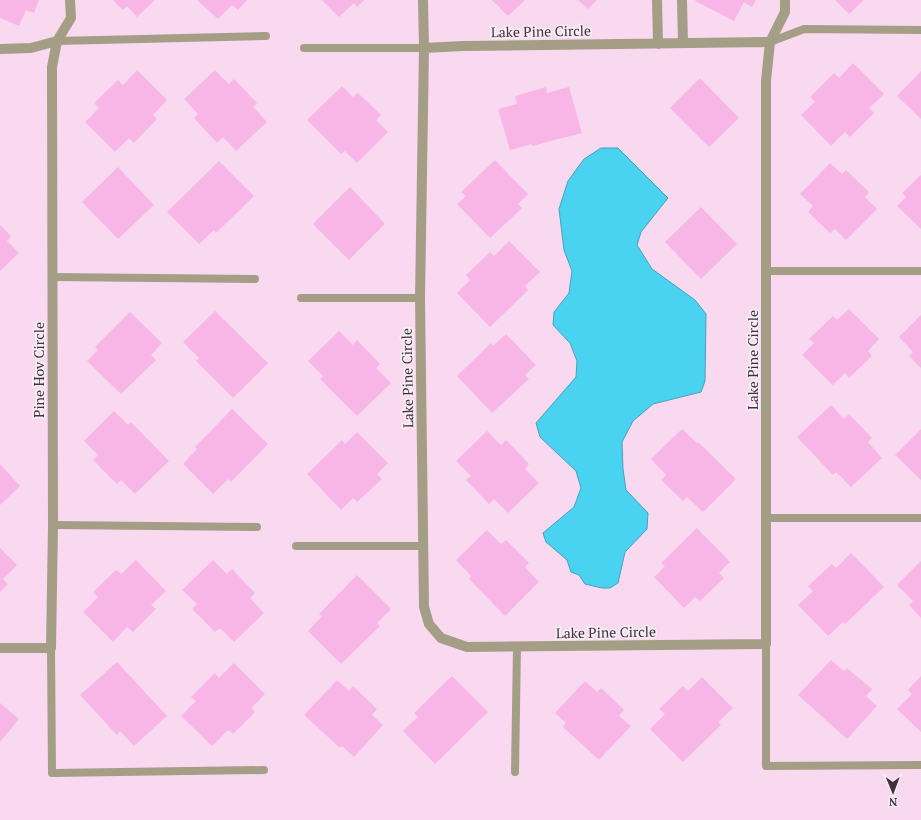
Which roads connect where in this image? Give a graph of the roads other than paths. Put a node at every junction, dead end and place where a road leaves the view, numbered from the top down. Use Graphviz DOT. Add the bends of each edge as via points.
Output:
graph roads {
  1 [pos="70,0"];
  2 [pos="423,0"];
  3 [pos="658,0"];
  4 [pos="682,0"];
  5 [pos="784,0"];
  6 [pos="921,30"];
  7 [pos="266,36"];
  8 [pos="57,42"];
  9 [pos="770,42"];
  10 [pos="683,43"];
  11 [pos="658,44"];
  12 [pos="304,48"];
  13 [pos="424,48"];
  14 [pos="0,49"];
  15 [pos="765,271"];
  16 [pos="921,271"];
  17 [pos="52,277"];
  18 [pos="255,279"];
  19 [pos="301,298"];
  20 [pos="420,298"];
  21 [pos="766,518"];
  22 [pos="921,518"];
  23 [pos="53,525"];
  24 [pos="257,527"];
  25 [pos="296,546"];
  26 [pos="423,546"];
  27 [pos="766,644"];
  28 [pos="517,647"];
  29 [pos="0,648"];
  30 [pos="51,648"];
  31 [pos="921,765"];
  32 [pos="264,770"];
  33 [pos="515,772"];
  1 -- 8 [label="street, Pine Hov Circle" via="71,18"];
  2 -- 13 [label="street, Lake Pine Circle"];
  3 -- 11 [label="street"];
  4 -- 10 [label="street"];
  5 -- 9 [label="street, Lake Pine Circle" via="785,12"];
  6 -- 9 [label="lane" via="804,29"];
  7 -- 8 [label="lane"];
  8 -- 14 [label="street" via="31,48"];
  8 -- 17 [label="street, Pine Hov Circle" via="52,67"];
  9 -- 10 [label="street, Lake Pine Circle"];
  9 -- 15 [label="street, Lake Pine Circle" via="766,81"];
  10 -- 11 [label="street, Lake Pine Circle"];
  11 -- 13 [label="street, Lake Pine Circle"];
  12 -- 13 [label="lane"];
  13 -- 20 [label="street, Lake Pine Circle"];
  15 -- 16 [label="lane"];
  15 -- 21 [label="street, Lake Pine Circle"];
  17 -- 18 [label="lane"];
  17 -- 23 [label="street, Pine Hov Circle"];
  19 -- 20 [label="lane"];
  20 -- 26 [label="street, Lake Pine Circle"];
  21 -- 22 [label="lane"];
  21 -- 27 [label="street, Lake Pine Circle"];
  23 -- 24 [label="lane"];
  23 -- 30 [label="street, Pine Hov Circle"];
  25 -- 26 [label="lane"];
  26 -- 28 [label="street, Lake Pine Circle" via="424,607 429,624 442,638 467,647"];
  27 -- 28 [label="street, Lake Pine Circle"];
  27 -- 31 [label="lane" via="766,766"];
  28 -- 33 [label="lane"];
  29 -- 30 [label="street"];
  30 -- 32 [label="lane" via="52,773"];
}
